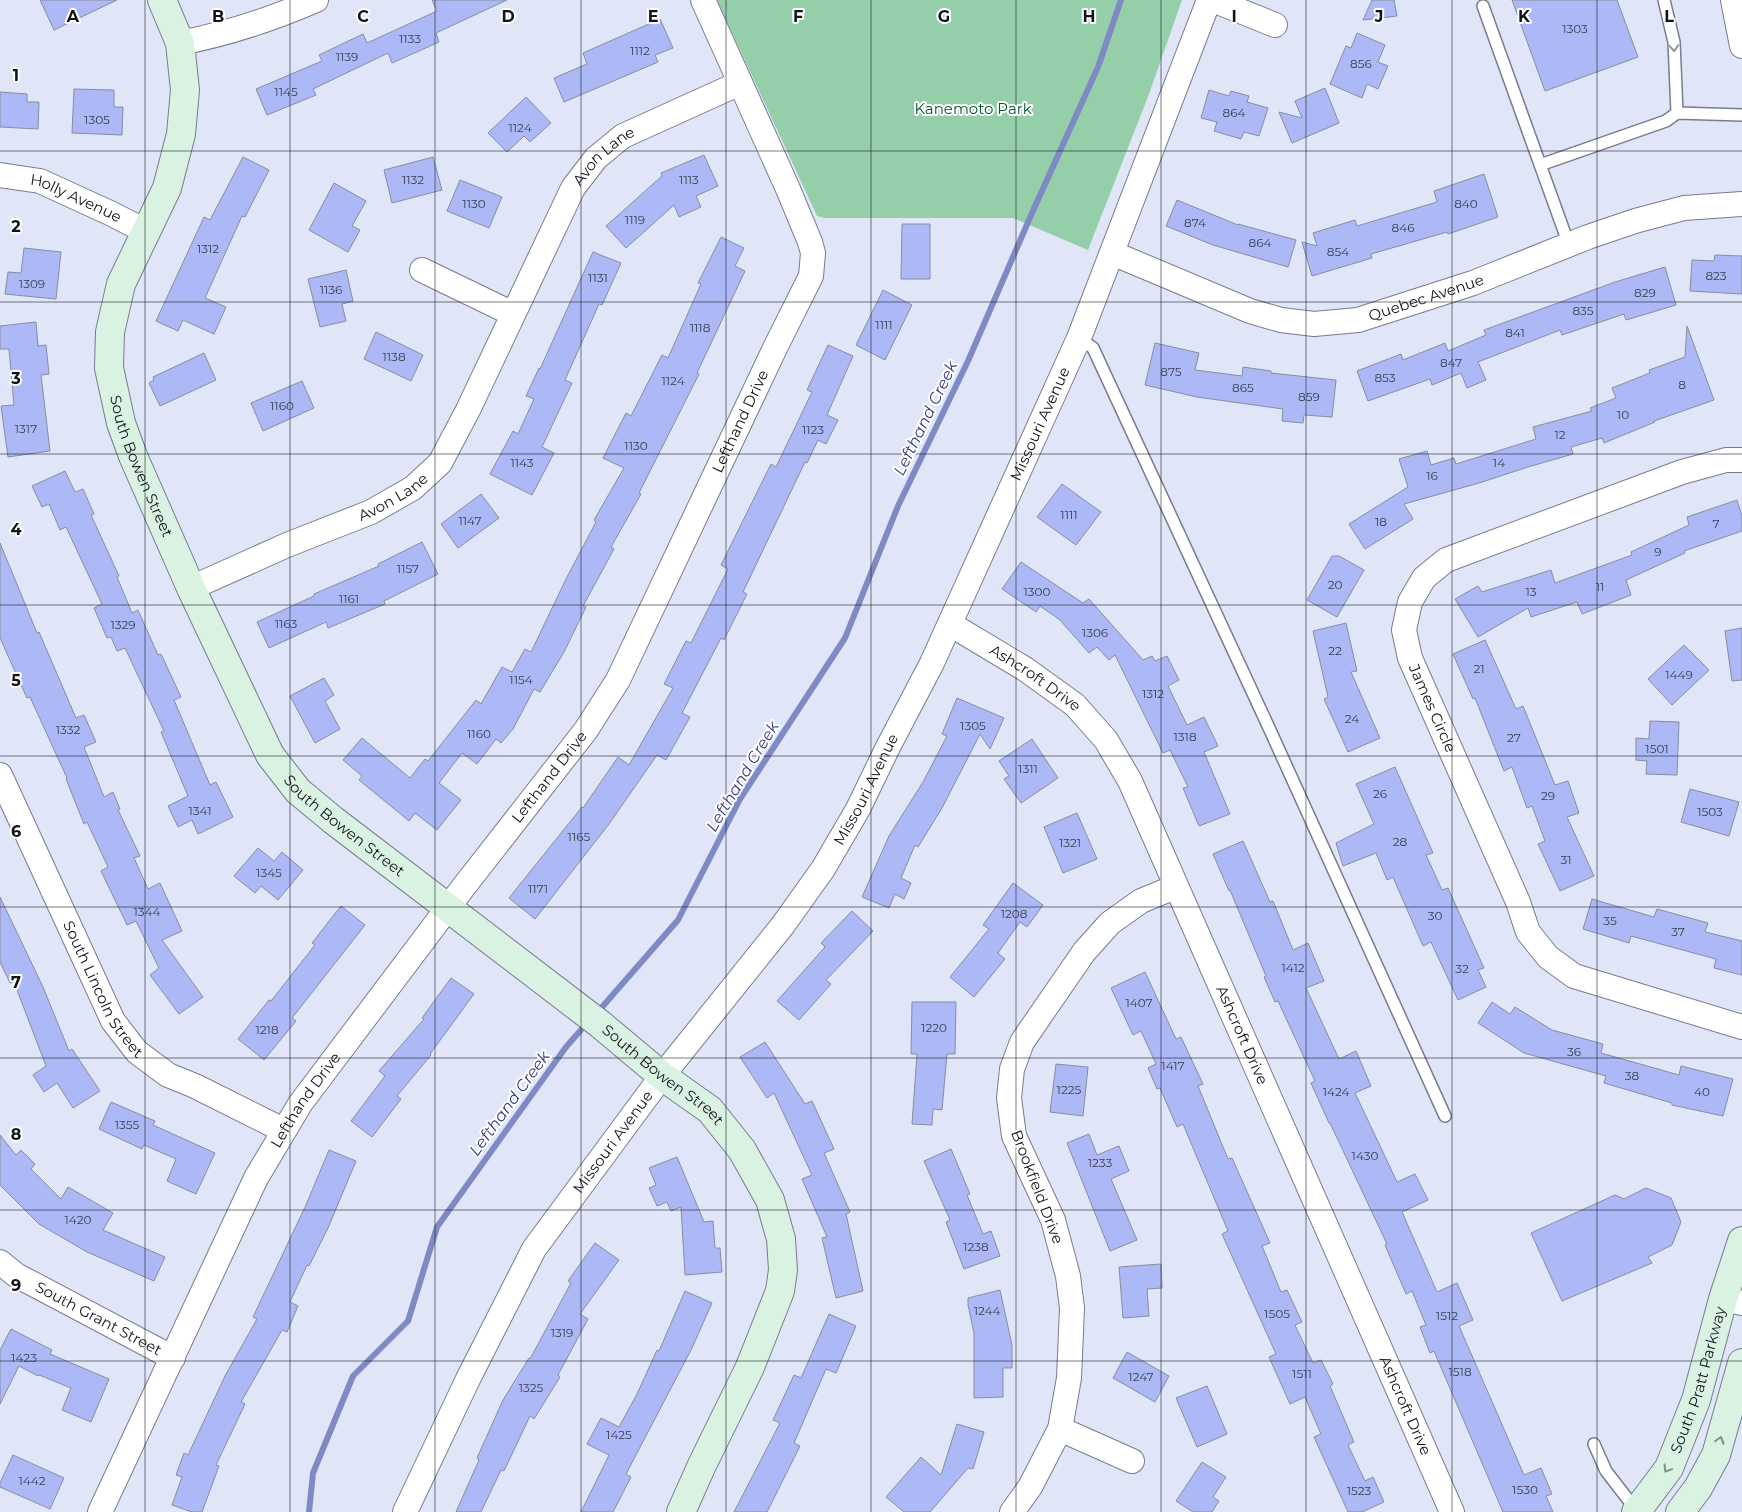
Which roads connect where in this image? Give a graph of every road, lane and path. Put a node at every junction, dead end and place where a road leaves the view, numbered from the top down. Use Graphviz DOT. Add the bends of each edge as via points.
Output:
graph roads {
  1 [pos="162,0"];
  2 [pos="316,0"];
  3 [pos="703,0"];
  4 [pos="1209,0"];
  5 [pos="1214,0"];
  6 [pos="1664,0"];
  7 [pos="1733,0"];
  8 [pos="1483,6"];
  9 [pos="1275,25"];
  10 [pos="180,43"];
  11 [pos="1742,46"];
  12 [pos="740,83"];
  13 [pos="1677,113"];
  14 [pos="1742,115"];
  15 [pos="1540,165"];
  16 [pos="0,175"];
  17 [pos="1741,201"];
  18 [pos="146,232"];
  19 [pos="1569,244"];
  20 [pos="1112,253"];
  21 [pos="422,270"];
  22 [pos="513,314"];
  23 [pos="1079,338"];
  24 [pos="1742,460"];
  25 [pos="191,588"];
  26 [pos="950,624"];
  27 [pos="0,775"];
  28 [pos="1175,887"];
  29 [pos="447,909"];
  30 [pos="1742,1027"];
  31 [pos="662,1076"];
  32 [pos="1445,1116"];
  33 [pos="283,1130"];
  34 [pos="1742,1241"];
  35 [pos="0,1262"];
  36 [pos="1733,1301"];
  37 [pos="173,1358"];
  38 [pos="1742,1363"];
  39 [pos="1060,1429"];
  40 [pos="1594,1444"];
  41 [pos="1132,1461"];
  42 [pos="1636,1511"];
  43 [pos="100,1512"];
  44 [pos="405,1512"];
  45 [pos="681,1512"];
  46 [pos="1012,1512"];
  47 [pos="1452,1512"];
  48 [pos="1680,1512"];
  1 -- 10 [label="street, South Bowen Street"];
  2 -- 10 [label="street" via="277,17"];
  3 -- 12 [label="street, Lefthand Drive"];
  4 -- 20 [label="street, Missouri Avenue"];
  5 -- 9 [label="street"];
  6 -- 13 [label="lane, one-way" via="1674,42"];
  7 -- 11 [label="street"];
  8 -- 15 [label="lane"];
  10 -- 18 [label="street, South Bowen Street" via="185,90 181,134 167,188"];
  12 -- 22 [label="street, Avon Lane" via="623,136 596,158 573,188"];
  12 -- 29 [label="street, Lefthand Drive" via="810,242 813,253 811,276 618,680 586,730"];
  13 -- 14 [label="lane"];
  13 -- 15 [label="lane" via="1666,121"];
  15 -- 19 [label="lane"];
  16 -- 18 [label="street, Holly Avenue" via="40,181"];
  17 -- 19 [label="street, Quebec Avenue" via="1684,208"];
  18 -- 25 [label="street, South Bowen Street" via="121,284 110,332 108,368 120,423"];
  19 -- 20 [label="street, Quebec Avenue" via="1473,283 1358,320 1314,324 1281,320 1250,311"];
  20 -- 23 [label="street, Missouri Avenue"];
  21 -- 22 [label="street"];
  22 -- 25 [label="street, Avon Lane" via="440,463 413,488 371,512"];
  23 -- 26 [label="street, Missouri Avenue"];
  23 -- 32 [label="lane" via="1094,348"];
  24 -- 30 [label="street, James Circle" via="1726,460 1682,472 1446,560 1424,578 1410,602 1404,630 1410,658 1518,902 1528,932 1548,957 1574,976"];
  25 -- 29 [label="street, South Bowen Street" via="270,755 298,791"];
  26 -- 28 [label="street, Ashcroft Drive" via="1025,669 1075,704 1106,740 1130,782"];
  26 -- 31 [label="street, Missouri Avenue" via="858,809 824,869"];
  27 -- 33 [label="street, South Lincoln Street" via="113,1021 137,1052 168,1075"];
  28 -- 39 [label="street, Brookfield Drive" via="1141,901 1110,923 1084,952 1022,1042 1012,1069 1008,1098 1014,1136 1052,1220 1068,1276 1072,1308 1069,1378"];
  28 -- 47 [label="street, Ashcroft Drive"];
  29 -- 31 [label="street, South Bowen Street" via="600,1024"];
  29 -- 33 [label="street, Lefthand Drive"];
  31 -- 44 [label="street, Missouri Avenue" via="534,1249"];
  31 -- 45 [label="street, South Bowen Street" via="710,1110 742,1150 770,1200 781,1240 783,1270 780,1291 750,1367"];
  33 -- 37 [label="street, Lefthand Drive" via="256,1178"];
  34 -- 36 [label="street, South Pratt Parkway"];
  35 -- 37 [label="street, South Grant Street" via="16,1275"];
  36 -- 42 [label="street, South Pratt Parkway, one-way" via="1669,1468"];
  37 -- 43 [label="street, Lefthand Drive"];
  48 -- 38 [label="street, one-way" via="1716,1455"];
  39 -- 41 [label="street"];
  39 -- 46 [label="street, Brookfield Drive" via="1030,1487"];
  40 -- 42 [label="lane" via="1606,1471"];
}
